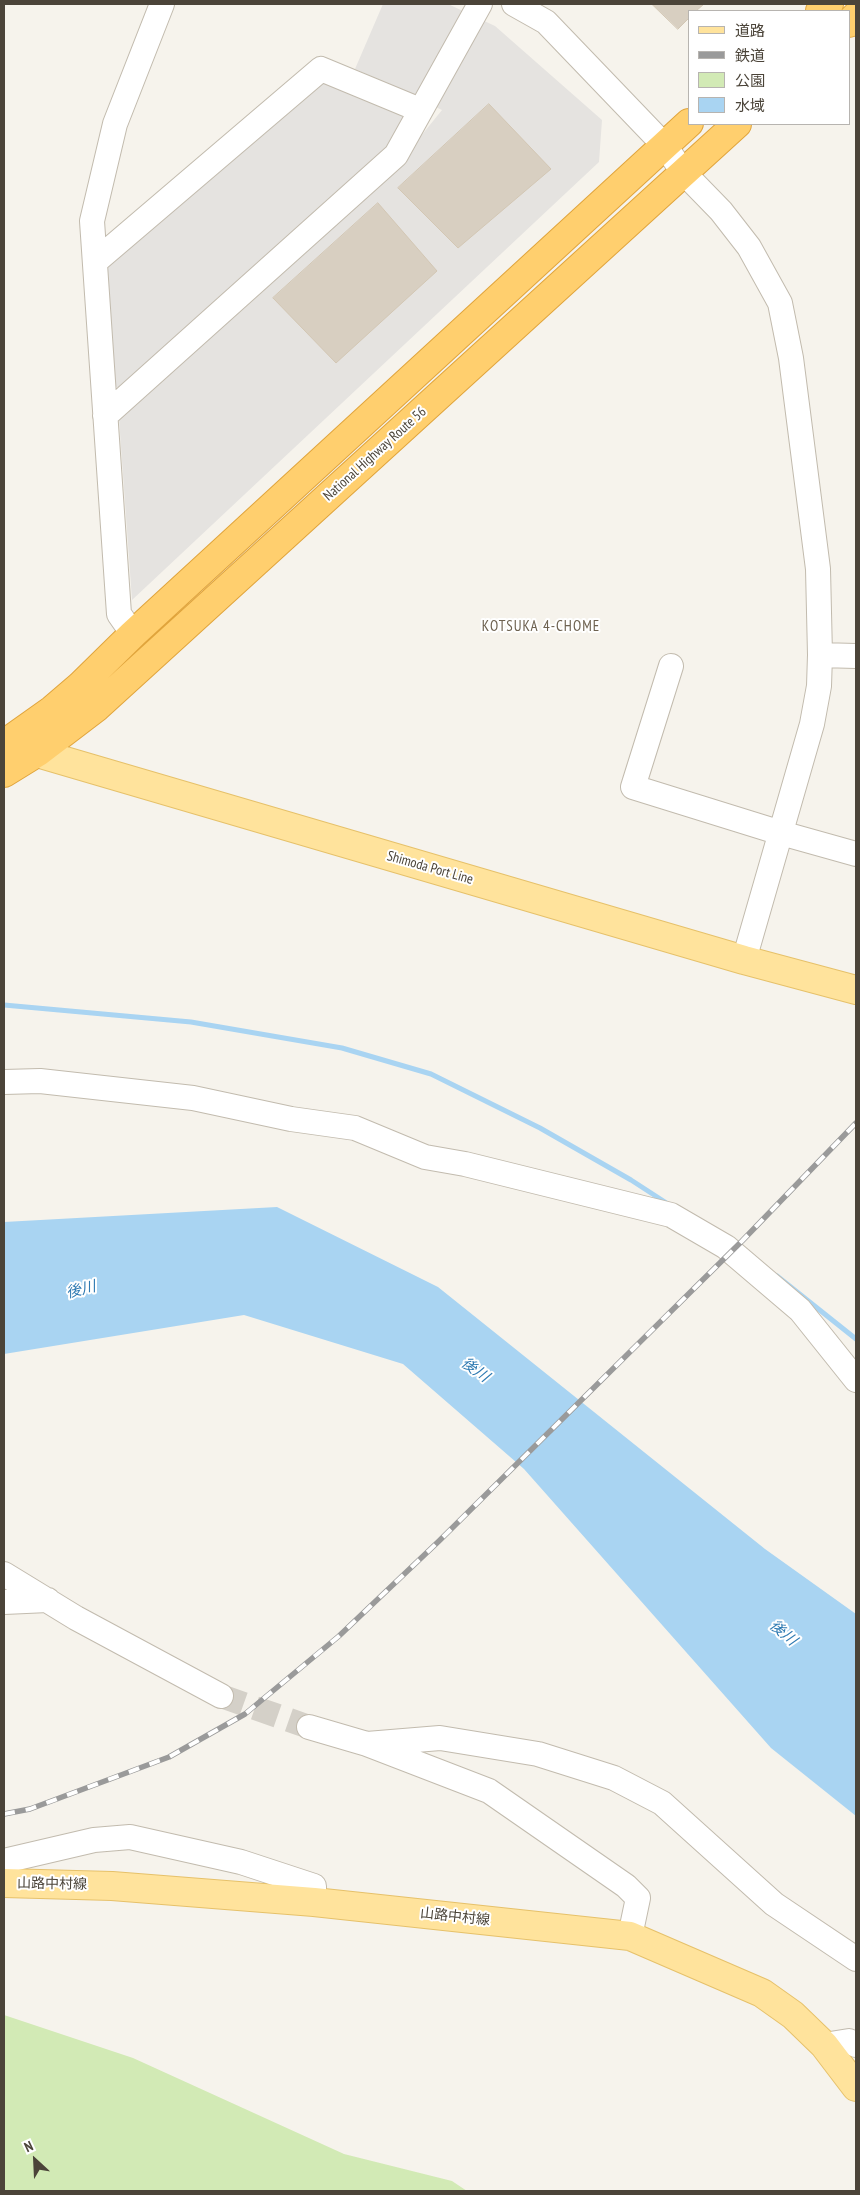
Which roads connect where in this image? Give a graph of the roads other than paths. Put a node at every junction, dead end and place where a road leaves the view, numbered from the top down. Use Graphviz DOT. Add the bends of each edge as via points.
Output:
graph roads {
  1 [pos="162,4"];
  2 [pos="480,4"];
  3 [pos="514,4"];
  4 [pos="420,110"];
  5 [pos="688,124"];
  6 [pos="736,125"];
  7 [pos="664,145"];
  8 [pos="684,173"];
  9 [pos="96,262"];
  10 [pos="105,416"];
  11 [pos="133,634"];
  12 [pos="820,655"];
  13 [pos="856,656"];
  14 [pos="671,666"];
  15 [pos="4,744"];
  16 [pos="38,752"];
  17 [pos="4,773"];
  18 [pos="781,833"];
  19 [pos="856,854"];
  20 [pos="744,960"];
  21 [pos="856,990"];
  22 [pos="4,1082"];
  23 [pos="856,1380"];
  24 [pos="4,1574"];
  25 [pos="48,1600"];
  26 [pos="4,1602"];
  27 [pos="221,1696"];
  28 [pos="309,1727"];
  29 [pos="367,1744"];
  30 [pos="4,1861"];
  31 [pos="4,1883"];
  32 [pos="314,1902"];
  33 [pos="630,1936"];
  34 [pos="856,1959"];
  35 [pos="824,2045"];
  36 [pos="856,2045"];
  37 [pos="856,2087"];
  1 -- 9 [label="street" via="115,124 92,222"];
  2 -- 4 [label="street"];
  3 -- 7 [label="street" via="546,22"];
  4 -- 9 [label="street" via="321,69"];
  4 -- 10 [label="street" via="396,155"];
  5 -- 7 [label="highway"];
  6 -- 8 [label="highway, National Highway Route 56"];
  7 -- 8 [label="street"];
  7 -- 11 [label="highway"];
  8 -- 12 [label="street" via="721,211 749,247 780,303 791,358 818,569"];
  8 -- 16 [label="highway, National Highway Route 56" via="97,707"];
  9 -- 10 [label="street"];
  10 -- 11 [label="street" via="119,614"];
  11 -- 15 [label="highway" via="52,710"];
  12 -- 13 [label="street"];
  12 -- 18 [label="street" via="819,686 812,724"];
  14 -- 18 [label="street" via="633,787"];
  15 -- 16 [label="main road, Shimoda Port Line"];
  16 -- 17 [label="highway, National Highway Route 56"];
  16 -- 20 [label="main road, Shimoda Port Line"];
  18 -- 19 [label="street"];
  18 -- 20 [label="street"];
  20 -- 21 [label="main road, Shimoda Port Line"];
  22 -- 23 [label="street" via="40,1081 193,1098 291,1120 355,1128 426,1157 671,1215 726,1247 800,1310"];
  24 -- 25 [label="street"];
  25 -- 26 [label="street"];
  25 -- 27 [label="street"];
  28 -- 29 [label="street"];
  29 -- 33 [label="street" via="489,1791 626,1886 638,1898"];
  29 -- 34 [label="street" via="440,1738 538,1754 614,1778 662,1803 774,1904"];
  30 -- 32 [label="street" via="94,1840 130,1837 241,1862 314,1886"];
  31 -- 32 [label="main road, 山路中村線" via="112,1886"];
  32 -- 33 [label="main road, 山路中村線"];
  33 -- 35 [label="main road, 山路中村線" via="762,1993 793,2015"];
  35 -- 36 [label="street" via="849,2041"];
  35 -- 37 [label="main road, 山路中村線"];
}
